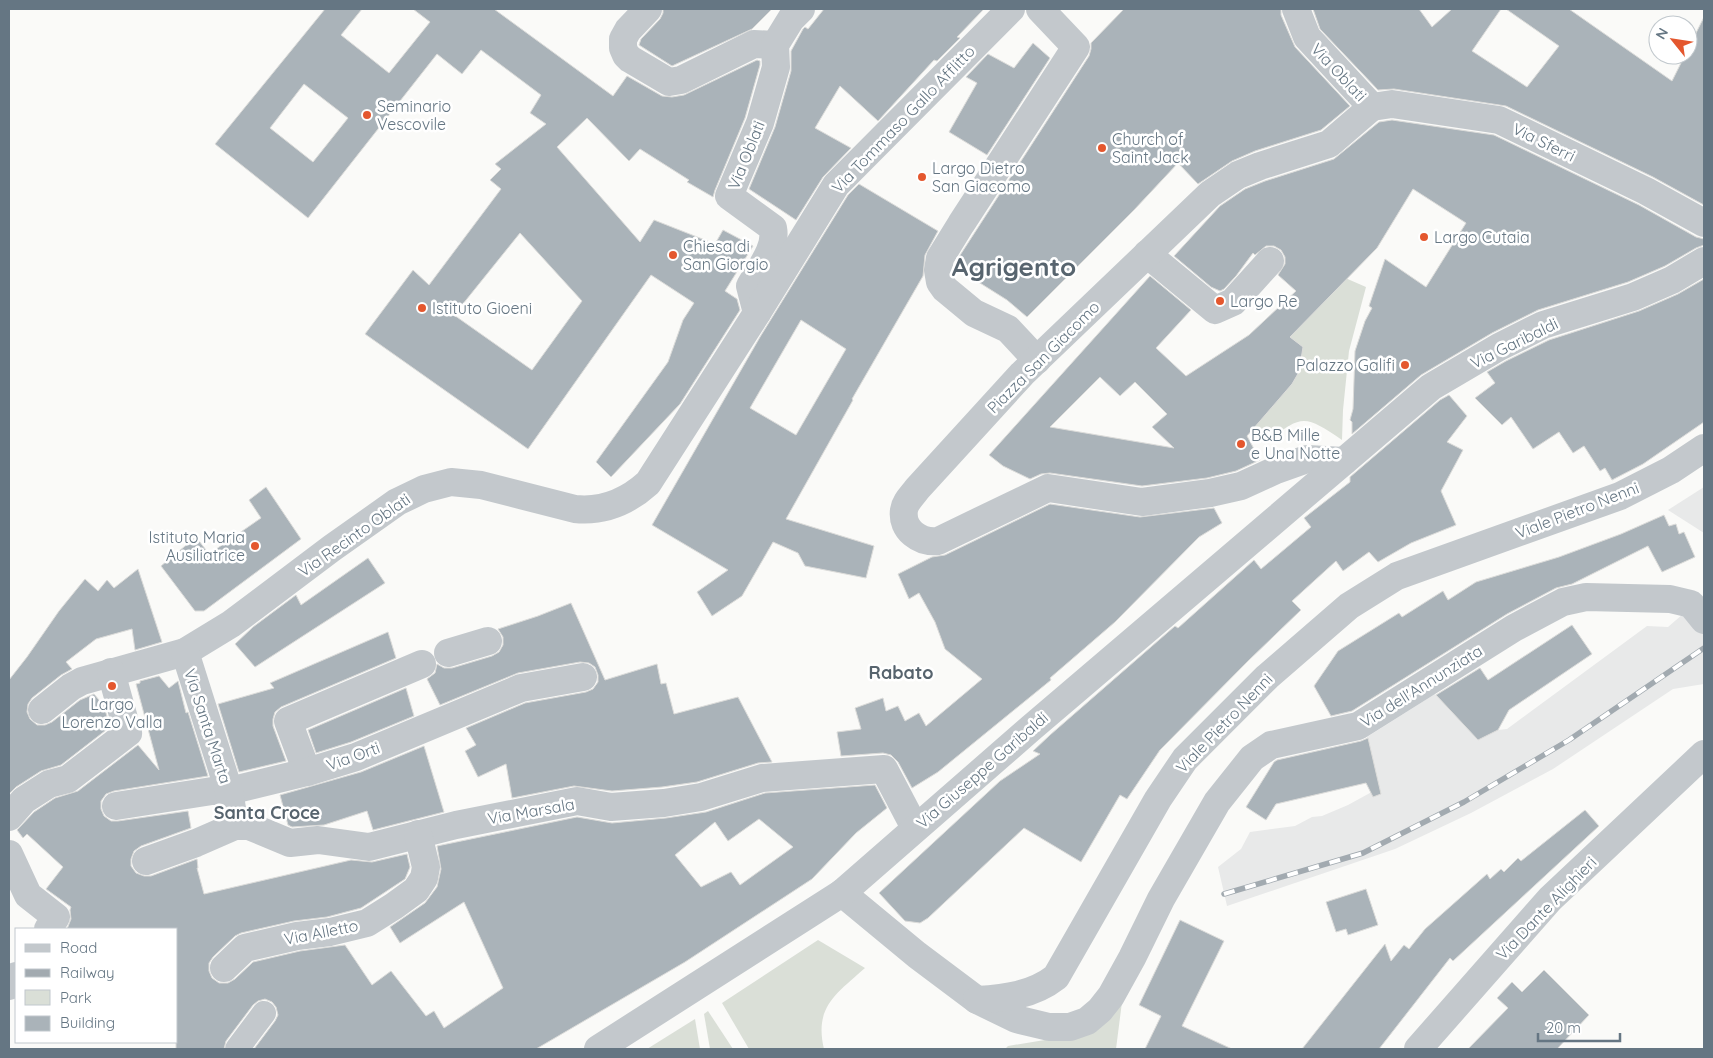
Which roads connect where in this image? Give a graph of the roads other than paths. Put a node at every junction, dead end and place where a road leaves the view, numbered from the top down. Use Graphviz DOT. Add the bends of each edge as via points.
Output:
graph roads {
  1 [pos="648,9"];
  2 [pos="800,9"];
  3 [pos="1011,9"];
  4 [pos="1040,9"];
  5 [pos="1296,9"];
  6 [pos="775,45"];
  7 [pos="1372,107"];
  8 [pos="1704,223"];
  9 [pos="1147,254"];
  10 [pos="1270,261"];
  11 [pos="1704,261"];
  12 [pos="757,313"];
  13 [pos="1037,360"];
  14 [pos="1704,448"];
  15 [pos="1344,461"];
  16 [pos="1704,620"];
  17 [pos="488,641"];
  18 [pos="184,652"];
  19 [pos="448,653"];
  20 [pos="422,664"];
  21 [pos="111,672"];
  22 [pos="583,677"];
  23 [pos="42,710"];
  24 [pos="1704,754"];
  25 [pos="307,772"];
  26 [pos="229,791"];
  27 [pos="116,806"];
  28 [pos="9,817"];
  29 [pos="235,826"];
  30 [pos="915,828"];
  31 [pos="418,834"];
  32 [pos="9,854"];
  33 [pos="146,861"];
  34 [pos="842,893"];
  35 [pos="52,923"];
  36 [pos="224,968"];
  37 [pos="977,1000"];
  38 [pos="264,1013"];
  39 [pos="237,1049"];
  40 [pos="598,1049"];
  41 [pos="1418,1049"];
  1 -- 6 [label="street" via="628,30 623,48 630,59 668,82 681,80 754,44"];
  2 -- 6 [label="street"];
  3 -- 12 [label="street, Via Tommaso Gallo Afflitto" via="836,185"];
  4 -- 13 [label="street" via="1076,47 960,224 940,258 938,270 945,289 974,313 1008,329"];
  5 -- 7 [label="street, Via Oblati" via="1307,37"];
  6 -- 12 [label="street, Via Oblati" via="776,67 760,123 729,196 773,228 773,244 750,286"];
  7 -- 8 [label="street, Via Sferri" via="1392,104 1499,120 1646,191"];
  7 -- 9 [label="street, Piazza San Giacomo" via="1329,144 1238,175 1210,194"];
  9 -- 10 [label="street" via="1215,310 1233,302"];
  9 -- 13 [label="street, Piazza San Giacomo"];
  11 -- 15 [label="street, Via Garibaldi" via="1633,297 1544,325 1499,347 1432,387"];
  12 -- 18 [label="street, Via Recinto Oblati" via="648,483 636,494 611,507 587,510 480,485 451,482 424,489 397,502 231,624"];
  13 -- 15 [label="street, Piazza San Giacomo" via="945,456 910,498 904,519 912,533 925,541 938,541 1048,488 1142,502 1241,486 1307,459"];
  14 -- 37 [label="street, Viale Pietro Nenni" via="1671,470 1620,496 1397,576 1349,606 1267,676 1185,759 1158,798 1056,977 1045,986 1011,997"];
  15 -- 30 [label="street, Via Giuseppe Garibaldi"];
  16 -- 37 [label="street, Via dell'Annunziata" via="1691,604 1670,599 1586,596 1562,602 1514,628 1358,726 1271,745 1252,758 1217,802 1161,899 1115,991 1100,1010 1087,1021 1070,1027 1049,1027 1016,1019"];
  17 -- 19 [label="street"];
  18 -- 21 [label="street, Via Recinto Oblati"];
  18 -- 26 [label="street, Via Santa Marta"];
  20 -- 25 [label="street" via="288,721"];
  21 -- 23 [label="street" via="71,687"];
  21 -- 28 [label="street" via="128,733 68,779 49,784 24,800"];
  22 -- 25 [label="street, Via Orti" via="521,688 356,757"];
  24 -- 41 [label="street, Via Dante Alighieri" via="1550,899"];
  25 -- 26 [label="street, Via Orti"];
  26 -- 27 [label="street, Via Orti"];
  26 -- 29 [label="street, Via Santa Marta"];
  29 -- 31 [label="street, Via Marsala" via="249,826 290,843 318,840 369,847"];
  29 -- 33 [label="street"];
  30 -- 31 [label="street, Via Marsala" via="884,769 762,778 702,797 664,803 610,807 576,801"];
  30 -- 34 [label="street, Via Giuseppe Garibaldi"];
  31 -- 36 [label="street, Via Alletto" via="426,867 424,878 416,890 394,906 367,923 245,948"];
  32 -- 35 [label="street" via="28,895"];
  34 -- 37 [label="street"];
  34 -- 40 [label="street, Via Giuseppe Garibaldi"];
  38 -- 39 [label="street"];
}
